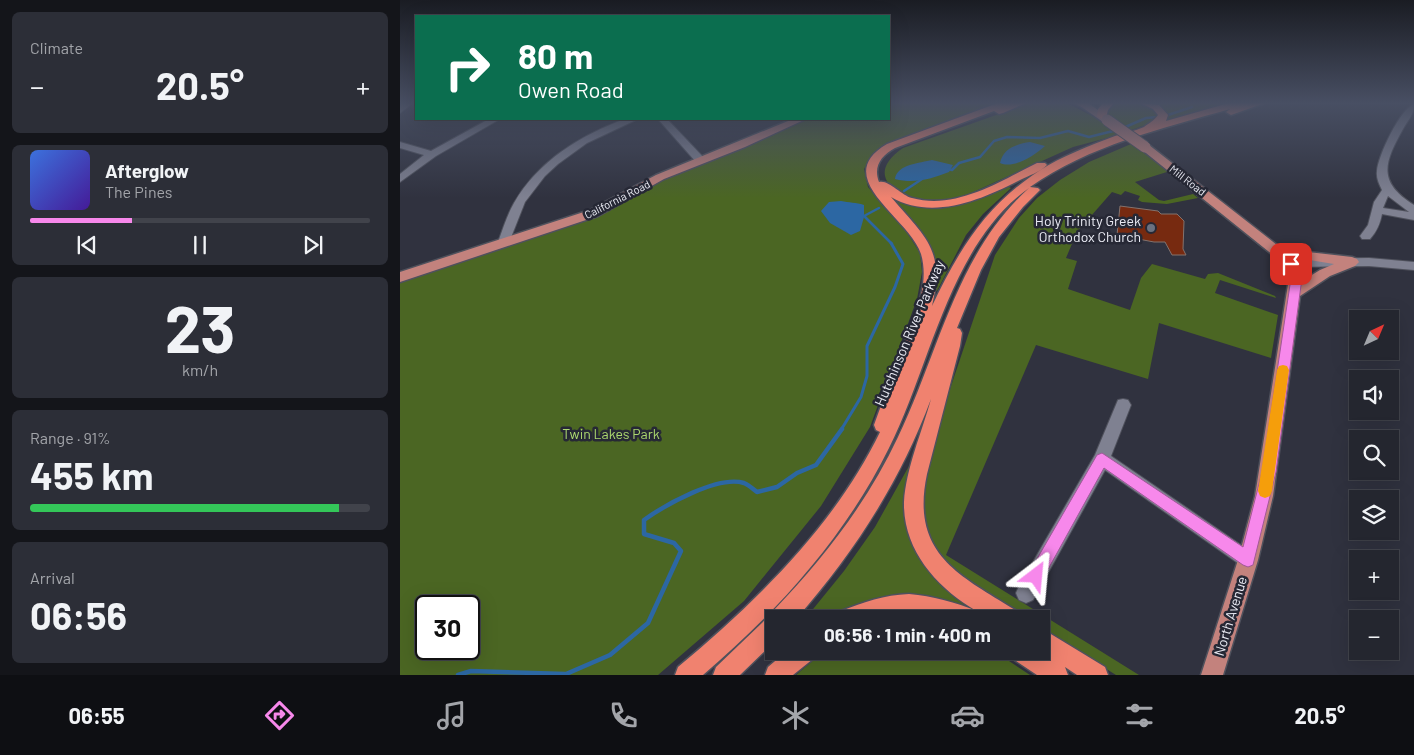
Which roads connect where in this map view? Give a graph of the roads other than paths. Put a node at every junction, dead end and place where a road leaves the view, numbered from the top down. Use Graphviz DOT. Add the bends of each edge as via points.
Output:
graph roads {
  1 [pos="467,134"];
  2 [pos="595,134"];
  3 [pos="676,134"];
  4 [pos="765,134"];
  5 [pos="922,134"];
  6 [pos="937,134"];
  7 [pos="1127,134"];
  8 [pos="1134,134"];
  9 [pos="1156,134"];
  10 [pos="1396,134"];
  11 [pos="1106,143"];
  12 [pos="400,145"];
  13 [pos="432,154"];
  14 [pos="700,160"];
  15 [pos="400,180"];
  16 [pos="1388,190"];
  17 [pos="1376,210"];
  18 [pos="1414,210"];
  19 [pos="1414,216"];
  20 [pos="1366,236"];
  21 [pos="504,242"];
  22 [pos="1272,247"];
  23 [pos="1352,262"];
  24 [pos="1291,264"];
  25 [pos="1414,266"];
  26 [pos="400,277"];
  27 [pos="1295,293"];
  28 [pos="960,300"];
  29 [pos="1123,405"];
  30 [pos="1102,459"];
  31 [pos="864,478"];
  32 [pos="1248,560"];
  33 [pos="1026,593"];
  34 [pos="788,610"];
  35 [pos="873,610"];
  36 [pos="946,610"];
  37 [pos="995,610"];
  38 [pos="765,636"];
  39 [pos="1050,645"];
  40 [pos="794,660"];
  41 [pos="1034,660"];
  42 [pos="686,675"];
  43 [pos="724,675"];
  44 [pos="776,675"];
  45 [pos="1057,675"];
  46 [pos="1097,675"];
  47 [pos="1212,675"];
  1 -- 13 [label="street"];
  2 -- 21 [label="street" via="581,142 539,177 519,203"];
  3 -- 14 [label="street"];
  4 -- 14 [label="main road, California Road"];
  5 -- 31 [label="highway" via="891,146 879,154 871,166 875,186 924,246 930,260 931,277 917,330"];
  6 -- 11 [label="highway" via="893,151 880,164 880,180 890,192 906,200 931,205 947,204 981,193 1066,154"];
  7 -- 22 [label="main road, Mill Road, bridge"];
  8 -- 11 [label="highway, Hutchinson River Parkway"];
  9 -- 28 [label="highway" via="1108,149 1071,166 1021,201 998,228 978,260"];
  10 -- 16 [label="street" via="1382,173"];
  11 -- 31 [label="highway, Hutchinson River Parkway" via="1033,179 1000,207 977,234 954,274 893,422"];
  12 -- 13 [label="street"];
  13 -- 15 [label="street"];
  14 -- 21 [label="main road, California Road" via="660,177 594,213"];
  16 -- 17 [label="street" via="1380,196"];
  16 -- 18 [label="street"];
  17 -- 19 [label="street"];
  17 -- 20 [label="street" via="1373,229"];
  21 -- 26 [label="main road, California Road"];
  22 -- 23 [label="main road"];
  22 -- 24 [label="main road, Mill Road"];
  23 -- 24 [label="street"];
  23 -- 25 [label="street"];
  23 -- 27 [label="main road" via="1325,272"];
  24 -- 27 [label="main road, North Avenue" via="1296,278"];
  27 -- 32 [label="main road, North Avenue" via="1269,472"];
  28 -- 34 [label="highway" via="915,419 890,474 844,542"];
  28 -- 37 [label="highway" via="950,360 916,486 914,511 924,547 938,568 957,586"];
  29 -- 30 [label="street"];
  30 -- 32 [label="street"];
  30 -- 33 [label="street"];
  31 -- 42 [label="highway, Hutchinson River Parkway" via="798,566 747,620"];
  32 -- 47 [label="main road, North Avenue"];
  35 -- 36 [label="highway" via="911,604"];
  38 -- 43 [label="highway"];
  39 -- 46 [label="highway"];
  40 -- 44 [label="highway"];
  41 -- 45 [label="highway"];
}
